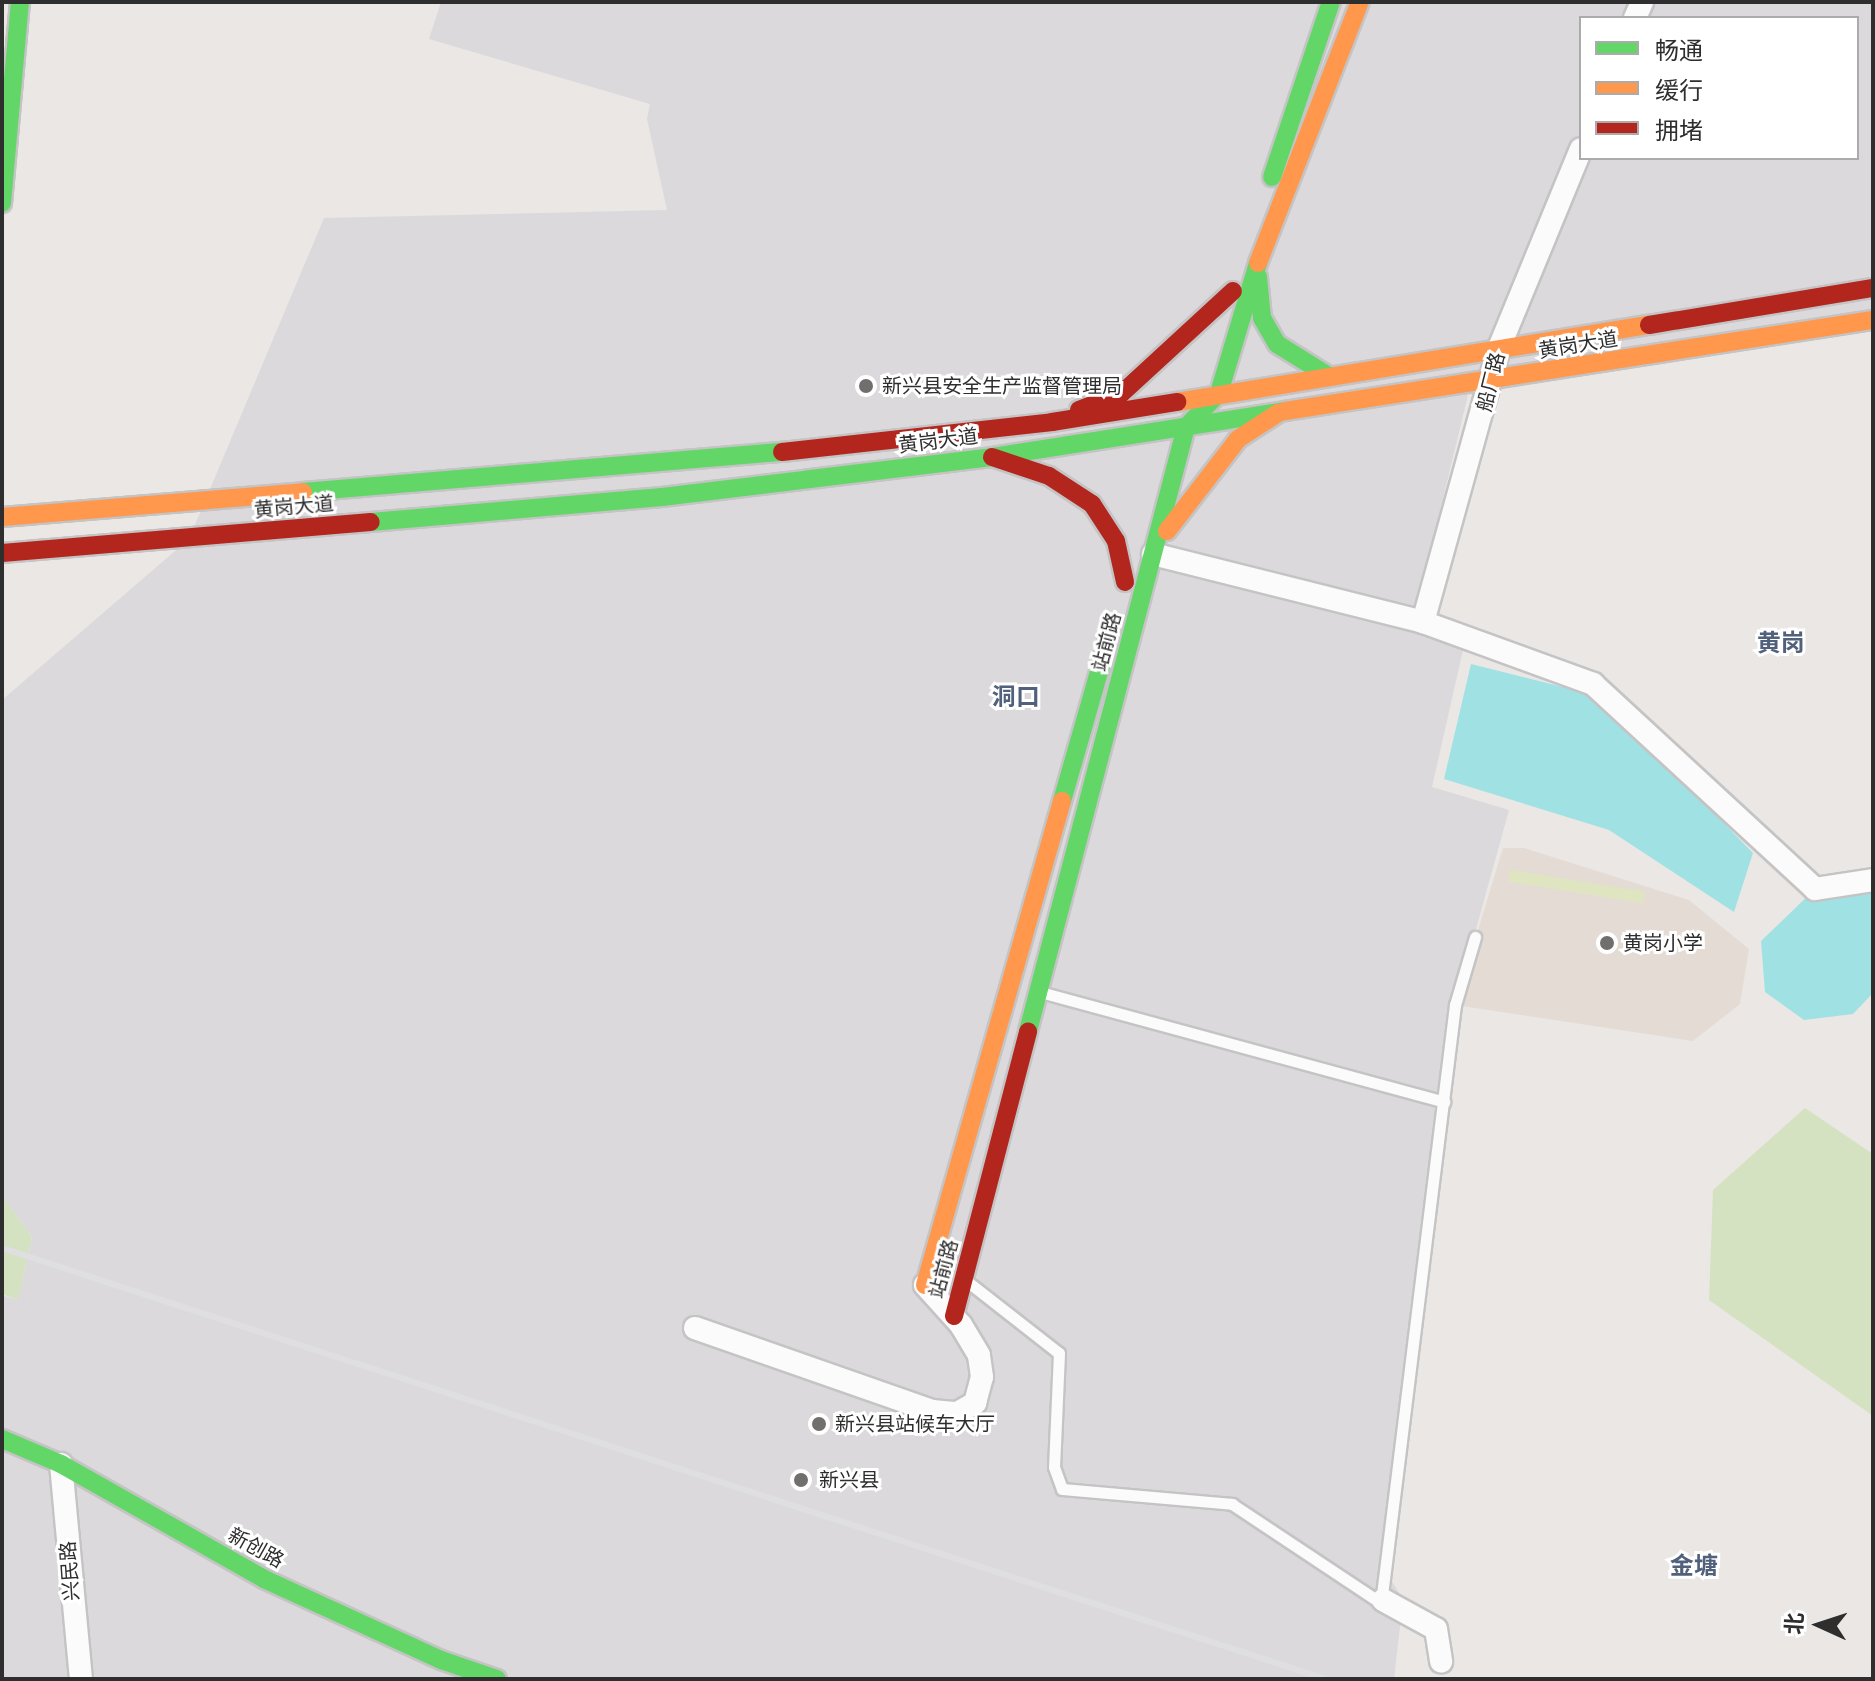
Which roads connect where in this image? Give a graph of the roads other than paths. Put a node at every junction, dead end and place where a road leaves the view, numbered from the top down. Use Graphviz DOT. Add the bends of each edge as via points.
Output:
graph roads {
  1 [pos="20,2"];
  2 [pos="1331,2"];
  3 [pos="1360,2"];
  4 [pos="1579,154"];
  5 [pos="2,203"];
  6 [pos="1257,266"];
  7 [pos="1873,288"];
  8 [pos="1233,291"];
  9 [pos="1873,320"];
  10 [pos="1499,348"];
  11 [pos="1327,375"];
  12 [pos="1493,380"];
  13 [pos="1210,394"];
  14 [pos="1278,413"];
  15 [pos="1052,422"];
  16 [pos="1186,427"];
  17 [pos="1166,430"];
  18 [pos="992,457"];
  19 [pos="261,498"];
  20 [pos="2,517"];
  21 [pos="263,532"];
  22 [pos="2,553"];
  23 [pos="1153,554"];
  24 [pos="1125,582"];
  25 [pos="1423,622"];
  26 [pos="1873,880"];
  27 [pos="1475,937"];
  28 [pos="1008,983"];
  29 [pos="1039,992"];
  30 [pos="1444,1102"];
  31 [pos="964,1279"];
  32 [pos="925,1285"];
  33 [pos="954,1316"];
  34 [pos="695,1328"];
  35 [pos="2,1439"];
  36 [pos="61,1464"];
  37 [pos="1383,1600"];
  38 [pos="1441,1662"];
  39 [pos="81,1679"];
  40 [pos="497,1679"];
  1 -- 5 [label="main road"];
  2 -- 8 [label="main road, 站前路"];
  3 -- 6 [label="main road, 站前路"];
  4 -- 10 [label="street, 船厂路"];
  6 -- 11 [label="main road" via="1262,318 1277,344"];
  6 -- 13 [label="main road, 站前路"];
  7 -- 10 [label="main road, 黄岗大道"];
  8 -- 13 [label="main road, 站前路"];
  8 -- 15 [label="main road" via="1121,394"];
  9 -- 12 [label="main road, 黄岗大道"];
  10 -- 11 [label="main road, 黄岗大道"];
  10 -- 12 [label="street, 船厂路"];
  11 -- 13 [label="main road, 黄岗大道"];
  12 -- 14 [label="main road, 黄岗大道"];
  12 -- 25 [label="street, 船厂路"];
  13 -- 15 [label="main road, 黄岗大道"];
  13 -- 16 [label="main road, 站前路"];
  13 -- 17 [label="main road, 站前路"];
  14 -- 16 [label="main road, 黄岗大道"];
  14 -- 23 [label="main road" via="1238,439 1185,502"];
  15 -- 19 [label="main road, 黄岗大道" via="822,449"];
  16 -- 17 [label="main road, 黄岗大道"];
  16 -- 23 [label="main road, 站前路"];
  17 -- 18 [label="main road, 黄岗大道"];
  17 -- 24 [label="main road, 站前路"];
  18 -- 21 [label="main road, 黄岗大道" via="662,497"];
  18 -- 24 [label="main road" via="1049,476 1092,504 1116,541"];
  19 -- 20 [label="main road, 黄岗大道"];
  19 -- 21 [label="main road"];
  21 -- 22 [label="main road, 黄岗大道"];
  23 -- 25 [label="street"];
  23 -- 29 [label="main road, 站前路"];
  24 -- 28 [label="main road, 站前路"];
  25 -- 26 [label="street" via="1593,684 1815,889"];
  27 -- 30 [label="lane" via="1455,1005"];
  28 -- 29 [label="lane"];
  28 -- 32 [label="main road, 站前路"];
  29 -- 30 [label="lane"];
  29 -- 31 [label="main road, 站前路"];
  30 -- 37 [label="lane"];
  31 -- 33 [label="main road, 站前路"];
  31 -- 37 [label="lane" via="1059,1353 1054,1467 1062,1489 1232,1504 1377,1602"];
  32 -- 33 [label="street"];
  33 -- 34 [label="street" via="979,1355 982,1377 975,1403 957,1413 932,1411"];
  35 -- 36 [label="main road, 新创路"];
  36 -- 39 [label="street, 兴民路"];
  36 -- 40 [label="main road, 新创路" via="264,1579 441,1660"];
  37 -- 38 [label="street" via="1436,1629"];
}
